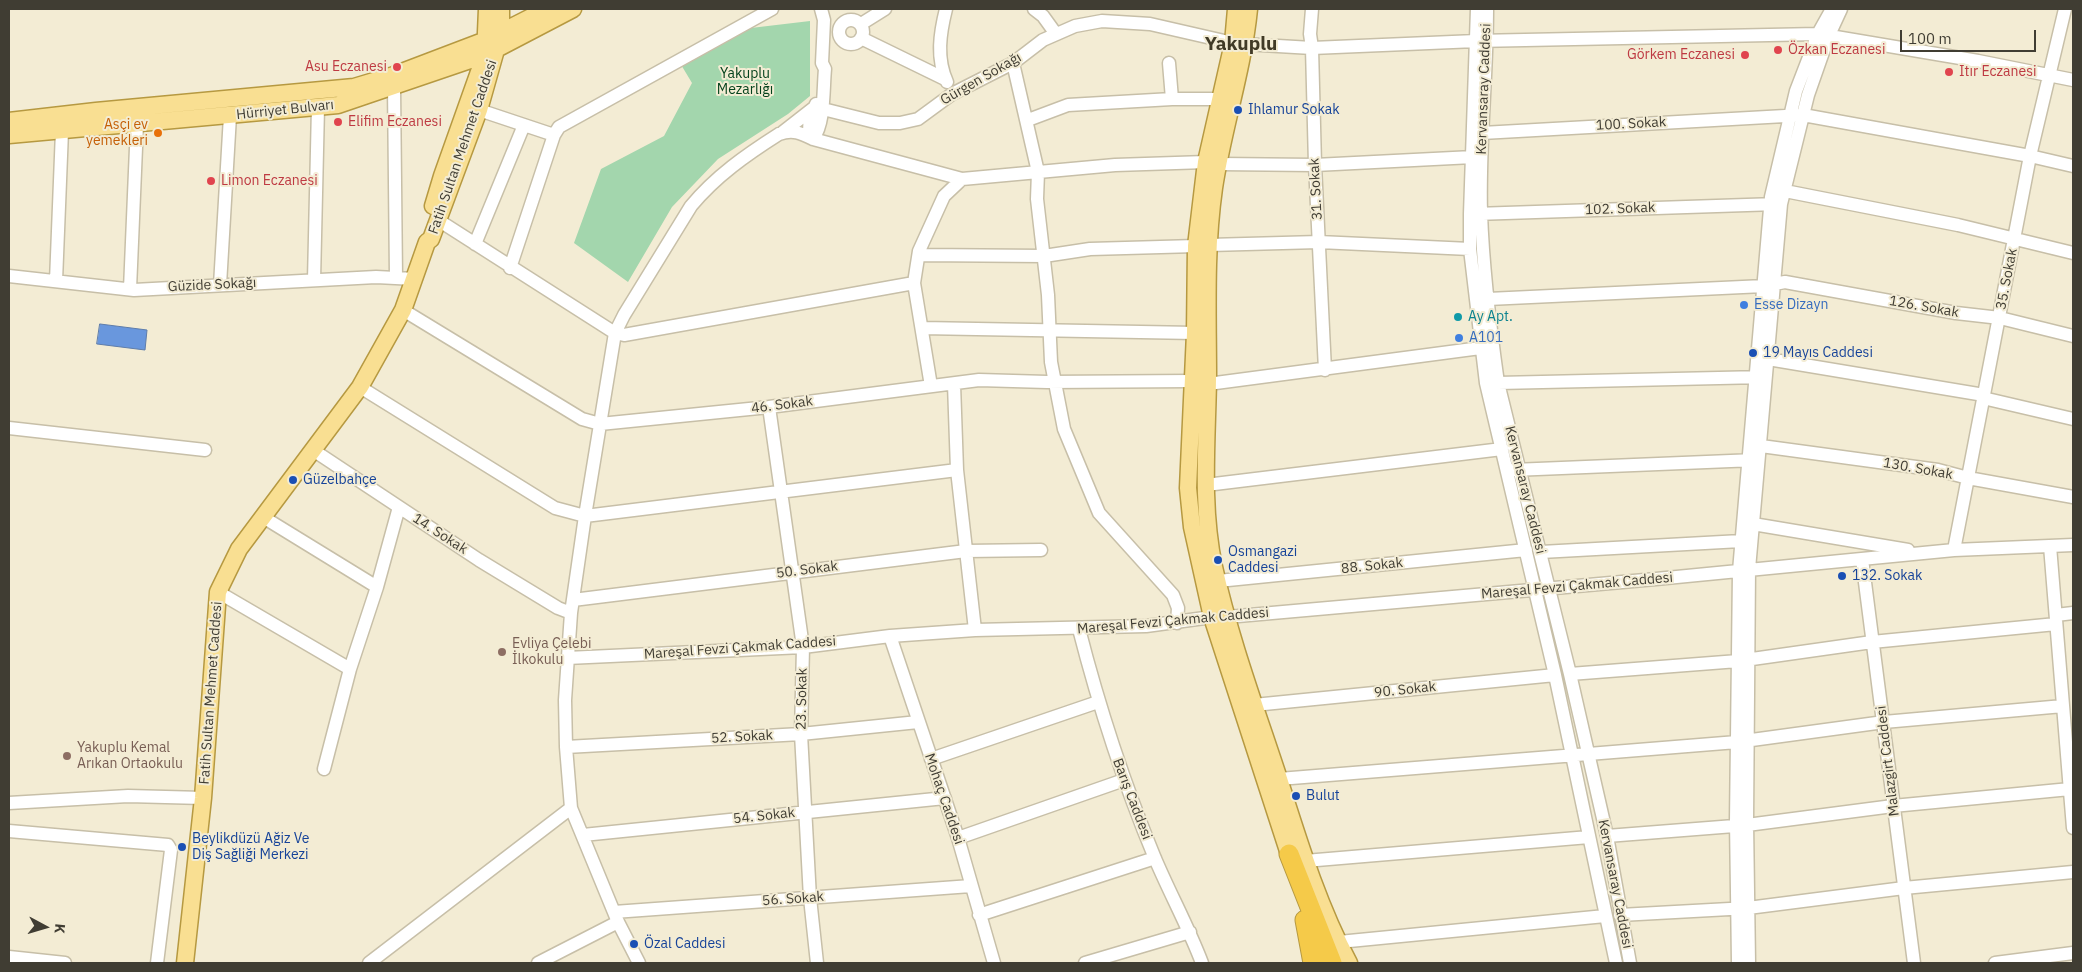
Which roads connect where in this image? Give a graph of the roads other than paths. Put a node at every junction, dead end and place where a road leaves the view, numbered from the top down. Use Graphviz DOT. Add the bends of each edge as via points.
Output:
graph roads {
  1 [pos="487,9"];
  2 [pos="501,9"];
  3 [pos="547,9"];
  4 [pos="573,9"];
  5 [pos="772,9"];
  6 [pos="885,9"];
  7 [pos="946,9"];
  8 [pos="1034,9"];
  9 [pos="1236,9"];
  10 [pos="1248,9"];
  11 [pos="1312,9"];
  12 [pos="1477,9"];
  13 [pos="1487,9"];
  14 [pos="1832,9"];
  15 [pos="1842,9"];
  16 [pos="2065,9"];
  17 [pos="822,14"];
  18 [pos="1100,15"];
  19 [pos="851,20"];
  20 [pos="501,32"];
  21 [pos="1056,34"];
  22 [pos="1823,35"];
  23 [pos="862,38"];
  24 [pos="1482,41"];
  25 [pos="1239,44"];
  26 [pos="489,48"];
  27 [pos="1312,48"];
  28 [pos="1013,63"];
  29 [pos="1169,63"];
  30 [pos="2050,74"];
  31 [pos="945,78"];
  32 [pos="2073,80"];
  33 [pos="394,88"];
  34 [pos="952,94"];
  35 [pos="1172,99"];
  36 [pos="1220,99"];
  37 [pos="318,107"];
  38 [pos="818,109"];
  39 [pos="479,110"];
  40 [pos="1796,115"];
  41 [pos="230,116"];
  42 [pos="1028,120"];
  43 [pos="9,121"];
  44 [pos="137,124"];
  45 [pos="524,125"];
  46 [pos="62,131"];
  47 [pos="1477,132"];
  48 [pos="779,134"];
  49 [pos="9,135"];
  50 [pos="554,135"];
  51 [pos="813,139"];
  52 [pos="2030,156"];
  53 [pos="1473,157"];
  54 [pos="1213,163"];
  55 [pos="1315,164"];
  56 [pos="2073,166"];
  57 [pos="931,171"];
  58 [pos="1038,172"];
  59 [pos="962,179"];
  60 [pos="944,196"];
  61 [pos="1777,198"];
  62 [pos="1475,214"];
  63 [pos="438,220"];
  64 [pos="2014,238"];
  65 [pos="427,242"];
  66 [pos="1319,242"];
  67 [pos="475,244"];
  68 [pos="1203,246"];
  69 [pos="1470,249"];
  70 [pos="2073,253"];
  71 [pos="920,255"];
  72 [pos="1044,256"];
  73 [pos="510,268"];
  74 [pos="9,276"];
  75 [pos="396,278"];
  76 [pos="415,279"];
  77 [pos="314,280"];
  78 [pos="56,281"];
  79 [pos="914,283"];
  80 [pos="220,285"];
  81 [pos="1769,285"];
  82 [pos="130,290"];
  83 [pos="1488,299"];
  84 [pos="403,310"];
  85 [pos="2000,318"];
  86 [pos="922,328"];
  87 [pos="1050,331"];
  88 [pos="615,333"];
  89 [pos="1195,333"];
  90 [pos="2073,336"];
  91 [pos="1487,348"];
  92 [pos="1763,358"];
  93 [pos="1325,370"];
  94 [pos="1761,377"];
  95 [pos="1054,382"];
  96 [pos="1200,383"];
  97 [pos="1498,383"];
  98 [pos="954,384"];
  99 [pos="931,386"];
  100 [pos="360,387"];
  101 [pos="1984,396"];
  102 [pos="769,407"];
  103 [pos="2073,419"];
  104 [pos="600,424"];
  105 [pos="9,428"];
  106 [pos="1502,449"];
  107 [pos="205,450"];
  108 [pos="313,450"];
  109 [pos="1754,453"];
  110 [pos="957,470"];
  111 [pos="1514,470"];
  112 [pos="1968,478"];
  113 [pos="1206,485"];
  114 [pos="779,491"];
  115 [pos="2073,497"];
  116 [pos="399,507"];
  117 [pos="585,516"];
  118 [pos="263,517"];
  119 [pos="1753,524"];
  120 [pos="1741,541"];
  121 [pos="2073,545"];
  122 [pos="2050,546"];
  123 [pos="1041,550"];
  124 [pos="1526,550"];
  125 [pos="1954,550"];
  126 [pos="966,551"];
  127 [pos="1541,552"];
  128 [pos="1925,553"];
  129 [pos="1862,559"];
  130 [pos="1744,570"];
  131 [pos="792,572"];
  132 [pos="1218,581"];
  133 [pos="377,587"];
  134 [pos="1549,588"];
  135 [pos="1535,590"];
  136 [pos="218,592"];
  137 [pos="572,606"];
  138 [pos="2073,613"];
  139 [pos="1219,617"];
  140 [pos="2056,619"];
  141 [pos="1177,623"];
  142 [pos="1080,629"];
  143 [pos="975,630"];
  144 [pos="890,636"];
  145 [pos="1872,642"];
  146 [pos="802,647"];
  147 [pos="567,658"];
  148 [pos="1743,659"];
  149 [pos="350,669"];
  150 [pos="1570,674"];
  151 [pos="1555,675"];
  152 [pos="2068,693"];
  153 [pos="1098,702"];
  154 [pos="1254,704"];
  155 [pos="2063,706"];
  156 [pos="918,722"];
  157 [pos="1884,722"];
  158 [pos="801,734"];
  159 [pos="1742,741"];
  160 [pos="566,747"];
  161 [pos="1588,755"];
  162 [pos="1571,756"];
  163 [pos="931,759"];
  164 [pos="324,769"];
  165 [pos="1279,779"];
  166 [pos="1124,780"];
  167 [pos="2070,789"];
  168 [pos="203,798"];
  169 [pos="945,798"];
  170 [pos="9,803"];
  171 [pos="1893,806"];
  172 [pos="571,808"];
  173 [pos="805,812"];
  174 [pos="1742,825"];
  175 [pos="2073,828"];
  176 [pos="9,831"];
  177 [pos="583,835"];
  178 [pos="1607,836"];
  179 [pos="1589,837"];
  180 [pos="958,838"];
  181 [pos="1297,857"];
  182 [pos="1155,858"];
  183 [pos="2073,872"];
  184 [pos="971,886"];
  185 [pos="1904,888"];
  186 [pos="810,898"];
  187 [pos="1742,908"];
  188 [pos="979,915"];
  189 [pos="1620,915"];
  190 [pos="1606,916"];
  191 [pos="616,917"];
  192 [pos="1190,932"];
  193 [pos="1338,942"];
  194 [pos="2073,953"];
  195 [pos="9,957"];
  196 [pos="65,963"];
  197 [pos="157,963"];
  198 [pos="185,963"];
  199 [pos="368,963"];
  200 [pos="539,963"];
  201 [pos="639,963"];
  202 [pos="817,963"];
  203 [pos="994,963"];
  204 [pos="1085,963"];
  205 [pos="1202,963"];
  206 [pos="1313,963"];
  207 [pos="1332,963"];
  208 [pos="1350,963"];
  209 [pos="1616,963"];
  210 [pos="1630,963"];
  211 [pos="1738,963"];
  212 [pos="1749,963"];
  213 [pos="1914,963"];
  214 [pos="1995,963"];
  1 -- 26 [label="main road"];
  2 -- 20 [label="main road"];
  3 -- 20 [label="main road"];
  4 -- 26 [label="main road, Hürriyet Bulvarı"];
  5 -- 50 [label="street" via="559,126"];
  6 -- 19 [label="street"];
  7 -- 31 [label="street" via="940,41 941,68"];
  8 -- 21 [label="street"];
  9 -- 25 [label="main road"];
  10 -- 25 [label="main road"];
  11 -- 27 [label="street, 31. Sokak"];
  12 -- 24 [label="street, Kervansaray Caddesi"];
  13 -- 24 [label="street, Kervansaray Caddesi"];
  14 -- 22 [label="street"];
  15 -- 22 [label="street"];
  16 -- 30 [label="street, 35. Sokak"];
  17 -- 19 [label="street"];
  17 -- 38 [label="street" via="822,63 825,69"];
  18 -- 21 [label="street, Gürgen Sokağı"];
  18 -- 25 [label="street, Gürgen Sokağı"];
  19 -- 23 [label="street" via="863,31"];
  19 -- 23 [label="street" via="839,32 844,42 851,44"];
  20 -- 26 [label="main road"];
  21 -- 28 [label="street, Gürgen Sokağı"];
  22 -- 24 [label="street, Gürgen Sokağı"];
  22 -- 30 [label="street, Gürgen Sokağı"];
  22 -- 40 [label="street"];
  23 -- 31 [label="street"];
  24 -- 27 [label="street, Gürgen Sokağı"];
  24 -- 47 [label="street, Kervansaray Caddesi"];
  25 -- 27 [label="street, Gürgen Sokağı"];
  25 -- 36 [label="main road"];
  25 -- 54 [label="main road"];
  26 -- 33 [label="main road, Hürriyet Bulvarı"];
  26 -- 39 [label="main road, Fatih Sultan Mehmet Caddesi"];
  26 -- 43 [label="main road, Hürriyet Bulvarı" via="354,87"];
  26 -- 65 [label="main road, Fatih Sultan Mehmet Caddesi" via="442,176 424,236"];
  27 -- 55 [label="street, 31. Sokak"];
  28 -- 34 [label="street, Gürgen Sokağı"];
  28 -- 42 [label="street"];
  29 -- 35 [label="street"];
  30 -- 32 [label="street, Gürgen Sokağı"];
  30 -- 52 [label="street, 35. Sokak"];
  31 -- 34 [label="street"];
  33 -- 37 [label="main road, Hürriyet Bulvarı" via="338,105"];
  33 -- 75 [label="street"];
  34 -- 38 [label="street, Gürgen Sokağı" via="918,119 900,123 879,123"];
  35 -- 36 [label="street"];
  35 -- 42 [label="street" via="1068,105"];
  36 -- 54 [label="main road"];
  37 -- 41 [label="main road, Hürriyet Bulvarı"];
  37 -- 77 [label="street"];
  38 -- 48 [label="street"];
  38 -- 51 [label="street" via="809,129"];
  39 -- 45 [label="street"];
  39 -- 63 [label="main road, Fatih Sultan Mehmet Caddesi"];
  40 -- 47 [label="street, 100. Sokak"];
  40 -- 52 [label="street, 100. Sokak"];
  40 -- 61 [label="street"];
  41 -- 44 [label="main road, Hürriyet Bulvarı"];
  41 -- 80 [label="street"];
  42 -- 58 [label="street"];
  44 -- 46 [label="main road, Hürriyet Bulvarı"];
  44 -- 82 [label="street"];
  45 -- 50 [label="street"];
  45 -- 67 [label="street"];
  46 -- 49 [label="main road, Hürriyet Bulvarı"];
  46 -- 78 [label="street"];
  47 -- 53 [label="street, Kervansaray Caddesi"];
  47 -- 62 [label="street, Kervansaray Caddesi"];
  48 -- 51 [label="street" via="795,132"];
  48 -- 88 [label="street" via="727,170 691,206"];
  50 -- 73 [label="street"];
  51 -- 57 [label="street"];
  51 -- 88 [label="street" via="785,141 734,172 716,188 693,214 638,304"];
  52 -- 56 [label="street, 100. Sokak"];
  52 -- 64 [label="street, 35. Sokak"];
  53 -- 55 [label="street"];
  53 -- 62 [label="street, Kervansaray Caddesi"];
  54 -- 55 [label="street"];
  54 -- 58 [label="street" via="1115,165"];
  54 -- 68 [label="main road"];
  55 -- 66 [label="street, 31. Sokak"];
  57 -- 59 [label="street"];
  57 -- 60 [label="street" via="944,183"];
  58 -- 59 [label="street"];
  58 -- 72 [label="street" via="1037,199"];
  59 -- 60 [label="street"];
  60 -- 71 [label="street"];
  61 -- 62 [label="street, 102. Sokak"];
  61 -- 64 [label="street, 102. Sokak"];
  61 -- 81 [label="street"];
  62 -- 69 [label="street, Kervansaray Caddesi"];
  62 -- 83 [label="street, Kervansaray Caddesi"];
  63 -- 65 [label="main road, Fatih Sultan Mehmet Caddesi"];
  63 -- 67 [label="street"];
  64 -- 70 [label="street, 102. Sokak"];
  64 -- 85 [label="street, 35. Sokak"];
  65 -- 76 [label="main road, Fatih Sultan Mehmet Caddesi"];
  66 -- 68 [label="street"];
  66 -- 69 [label="street"];
  66 -- 93 [label="street, 31. Sokak"];
  67 -- 73 [label="street"];
  68 -- 72 [label="street" via="1090,249"];
  68 -- 89 [label="main road"];
  68 -- 96 [label="main road"];
  69 -- 91 [label="street, Kervansaray Caddesi"];
  71 -- 72 [label="street"];
  71 -- 79 [label="street"];
  72 -- 87 [label="street"];
  73 -- 88 [label="street"];
  74 -- 78 [label="street, Güzide Sokağı"];
  75 -- 76 [label="street, Güzide Sokağı"];
  75 -- 77 [label="street, Güzide Sokağı"];
  76 -- 84 [label="main road, Fatih Sultan Mehmet Caddesi"];
  77 -- 80 [label="street, Güzide Sokağı"];
  78 -- 82 [label="street, Güzide Sokağı"];
  79 -- 86 [label="street"];
  79 -- 88 [label="street" via="624,335"];
  80 -- 82 [label="street, Güzide Sokağı"];
  81 -- 83 [label="street, 126. Sokak"];
  81 -- 85 [label="street, 126. Sokak" via="1785,282"];
  81 -- 92 [label="street"];
  83 -- 91 [label="street, Kervansaray Caddesi"];
  84 -- 100 [label="main road, Fatih Sultan Mehmet Caddesi"];
  84 -- 104 [label="street, 46. Sokak" via="582,419"];
  85 -- 90 [label="street, 126. Sokak"];
  85 -- 101 [label="street, 35. Sokak"];
  86 -- 87 [label="street"];
  86 -- 99 [label="street"];
  87 -- 89 [label="street"];
  87 -- 95 [label="street"];
  88 -- 104 [label="street"];
  89 -- 96 [label="main road"];
  91 -- 93 [label="street, 46. Sokak"];
  91 -- 97 [label="street, Kervansaray Caddesi"];
  91 -- 106 [label="street, Kervansaray Caddesi" via="1486,383"];
  92 -- 94 [label="street"];
  92 -- 101 [label="street"];
  93 -- 96 [label="street, 46. Sokak"];
  94 -- 97 [label="street"];
  94 -- 109 [label="street"];
  95 -- 96 [label="street, 46. Sokak"];
  95 -- 98 [label="street, 46. Sokak" via="980,380"];
  95 -- 141 [label="street" via="1064,430 1098,513 1173,595 1178,608"];
  96 -- 113 [label="main road"];
  96 -- 139 [label="main road" via="1188,488 1191,517"];
  97 -- 111 [label="street, Kervansaray Caddesi"];
  98 -- 99 [label="street, 46. Sokak"];
  98 -- 110 [label="street"];
  99 -- 102 [label="street, 46. Sokak"];
  100 -- 108 [label="main road, Fatih Sultan Mehmet Caddesi"];
  100 -- 117 [label="street" via="555,508"];
  101 -- 103 [label="street"];
  101 -- 112 [label="street, 35. Sokak"];
  102 -- 104 [label="street, 46. Sokak"];
  102 -- 114 [label="street, 23. Sokak"];
  104 -- 117 [label="street"];
  105 -- 107 [label="street"];
  106 -- 111 [label="street, Kervansaray Caddesi"];
  106 -- 113 [label="street"];
  108 -- 116 [label="street, 14. Sokak"];
  108 -- 118 [label="main road, Fatih Sultan Mehmet Caddesi"];
  109 -- 111 [label="street, 130. Sokak"];
  109 -- 112 [label="street, 130. Sokak" via="1938,470"];
  109 -- 119 [label="street"];
  109 -- 120 [label="street"];
  110 -- 114 [label="street"];
  110 -- 126 [label="street"];
  111 -- 124 [label="street, Kervansaray Caddesi"];
  111 -- 127 [label="street, Kervansaray Caddesi"];
  112 -- 115 [label="street, 130. Sokak"];
  112 -- 125 [label="street, 35. Sokak"];
  113 -- 132 [label="main road" via="1208,523"];
  114 -- 117 [label="street"];
  114 -- 131 [label="street, 23. Sokak"];
  116 -- 133 [label="street"];
  116 -- 137 [label="street, 14. Sokak" via="558,608"];
  117 -- 137 [label="street"];
  118 -- 133 [label="street"];
  118 -- 136 [label="main road, Fatih Sultan Mehmet Caddesi" via="239,549"];
  119 -- 128 [label="street"];
  119 -- 130 [label="street"];
  120 -- 127 [label="street"];
  120 -- 130 [label="street"];
  121 -- 122 [label="street, Mareşal Fevzi Çakmak Caddesi"];
  122 -- 125 [label="street, Mareşal Fevzi Çakmak Caddesi"];
  122 -- 140 [label="street"];
  123 -- 126 [label="street, 50. Sokak"];
  124 -- 132 [label="street, 88. Sokak"];
  124 -- 135 [label="street, Kervansaray Caddesi"];
  125 -- 128 [label="street, Mareşal Fevzi Çakmak Caddesi"];
  126 -- 131 [label="street, 50. Sokak"];
  126 -- 143 [label="street"];
  127 -- 134 [label="street, Kervansaray Caddesi"];
  128 -- 129 [label="street, Mareşal Fevzi Çakmak Caddesi"];
  129 -- 130 [label="street, Mareşal Fevzi Çakmak Caddesi"];
  129 -- 145 [label="street, Malazgirt Caddesi"];
  130 -- 134 [label="street, Mareşal Fevzi Çakmak Caddesi"];
  130 -- 148 [label="street"];
  131 -- 137 [label="street, 50. Sokak"];
  131 -- 146 [label="street, 23. Sokak"];
  132 -- 139 [label="main road"];
  133 -- 149 [label="street"];
  134 -- 135 [label="street, Mareşal Fevzi Çakmak Caddesi"];
  134 -- 150 [label="street, Kervansaray Caddesi"];
  135 -- 139 [label="street, Mareşal Fevzi Çakmak Caddesi"];
  135 -- 151 [label="street, Kervansaray Caddesi"];
  136 -- 149 [label="street"];
  136 -- 168 [label="main road, Fatih Sultan Mehmet Caddesi"];
  137 -- 147 [label="street"];
  138 -- 140 [label="street"];
  139 -- 141 [label="street, Mareşal Fevzi Çakmak Caddesi"];
  139 -- 154 [label="main road"];
  139 -- 181 [label="main road"];
  140 -- 145 [label="street"];
  140 -- 152 [label="street"];
  141 -- 142 [label="street, Mareşal Fevzi Çakmak Caddesi"];
  142 -- 143 [label="street, Mareşal Fevzi Çakmak Caddesi"];
  142 -- 153 [label="street, Barış Caddesi"];
  143 -- 144 [label="street, Mareşal Fevzi Çakmak Caddesi"];
  144 -- 146 [label="street, Mareşal Fevzi Çakmak Caddesi"];
  144 -- 156 [label="street, Mohaç Caddesi"];
  145 -- 148 [label="street"];
  145 -- 157 [label="street, Malazgirt Caddesi"];
  146 -- 147 [label="street, Mareşal Fevzi Çakmak Caddesi"];
  146 -- 158 [label="street, 23. Sokak"];
  147 -- 160 [label="street"];
  148 -- 150 [label="street"];
  148 -- 159 [label="street"];
  149 -- 164 [label="street"];
  150 -- 161 [label="street, Kervansaray Caddesi"];
  151 -- 154 [label="street, 90. Sokak"];
  151 -- 162 [label="street, Kervansaray Caddesi"];
  152 -- 155 [label="street"];
  153 -- 163 [label="street"];
  153 -- 166 [label="street, Barış Caddesi"];
  154 -- 165 [label="main road"];
  155 -- 157 [label="street"];
  155 -- 167 [label="street"];
  156 -- 158 [label="street, 52. Sokak"];
  156 -- 163 [label="street, Mohaç Caddesi"];
  157 -- 159 [label="street"];
  157 -- 171 [label="street, Malazgirt Caddesi"];
  158 -- 160 [label="street, 52. Sokak"];
  158 -- 173 [label="street, 23. Sokak"];
  159 -- 161 [label="street"];
  159 -- 174 [label="street"];
  160 -- 172 [label="street"];
  161 -- 162 [label="street"];
  161 -- 178 [label="street, Kervansaray Caddesi"];
  162 -- 165 [label="street"];
  162 -- 179 [label="street, Kervansaray Caddesi"];
  163 -- 169 [label="street, Mohaç Caddesi"];
  165 -- 181 [label="main road"];
  166 -- 180 [label="street"];
  166 -- 182 [label="street, Barış Caddesi"];
  167 -- 171 [label="street"];
  167 -- 175 [label="street"];
  168 -- 170 [label="street" via="128,796"];
  168 -- 198 [label="main road, Fatih Sultan Mehmet Caddesi"];
  169 -- 173 [label="street, 54. Sokak"];
  169 -- 180 [label="street, Mohaç Caddesi"];
  171 -- 174 [label="street"];
  171 -- 185 [label="street, Malazgirt Caddesi"];
  172 -- 177 [label="street"];
  172 -- 199 [label="street"];
  173 -- 177 [label="street, 54. Sokak"];
  173 -- 186 [label="street, 23. Sokak"];
  174 -- 178 [label="street"];
  174 -- 187 [label="street"];
  176 -- 197 [label="street" via="168,845 171,850"];
  177 -- 191 [label="street"];
  178 -- 189 [label="street, Kervansaray Caddesi"];
  179 -- 181 [label="street"];
  179 -- 190 [label="street, Kervansaray Caddesi"];
  180 -- 184 [label="street, Mohaç Caddesi"];
  181 -- 193 [label="main road"];
  181 -- 206 [label="highway"];
  181 -- 207 [label="highway"];
  182 -- 188 [label="street"];
  182 -- 192 [label="street, Barış Caddesi"];
  183 -- 185 [label="street"];
  184 -- 186 [label="street, 56. Sokak"];
  184 -- 188 [label="street, Mohaç Caddesi"];
  185 -- 187 [label="street"];
  185 -- 213 [label="street, Malazgirt Caddesi"];
  186 -- 191 [label="street, 56. Sokak"];
  186 -- 202 [label="street, 23. Sokak"];
  187 -- 189 [label="street"];
  187 -- 211 [label="street"];
  187 -- 212 [label="street"];
  188 -- 203 [label="street, Mohaç Caddesi"];
  189 -- 210 [label="street, Kervansaray Caddesi"];
  190 -- 193 [label="street"];
  190 -- 209 [label="street, Kervansaray Caddesi"];
  191 -- 200 [label="street"];
  191 -- 201 [label="street"];
  192 -- 204 [label="street"];
  192 -- 205 [label="street, Barış Caddesi"];
  193 -- 208 [label="main road"];
  194 -- 214 [label="street"];
  195 -- 196 [label="street"];
}
